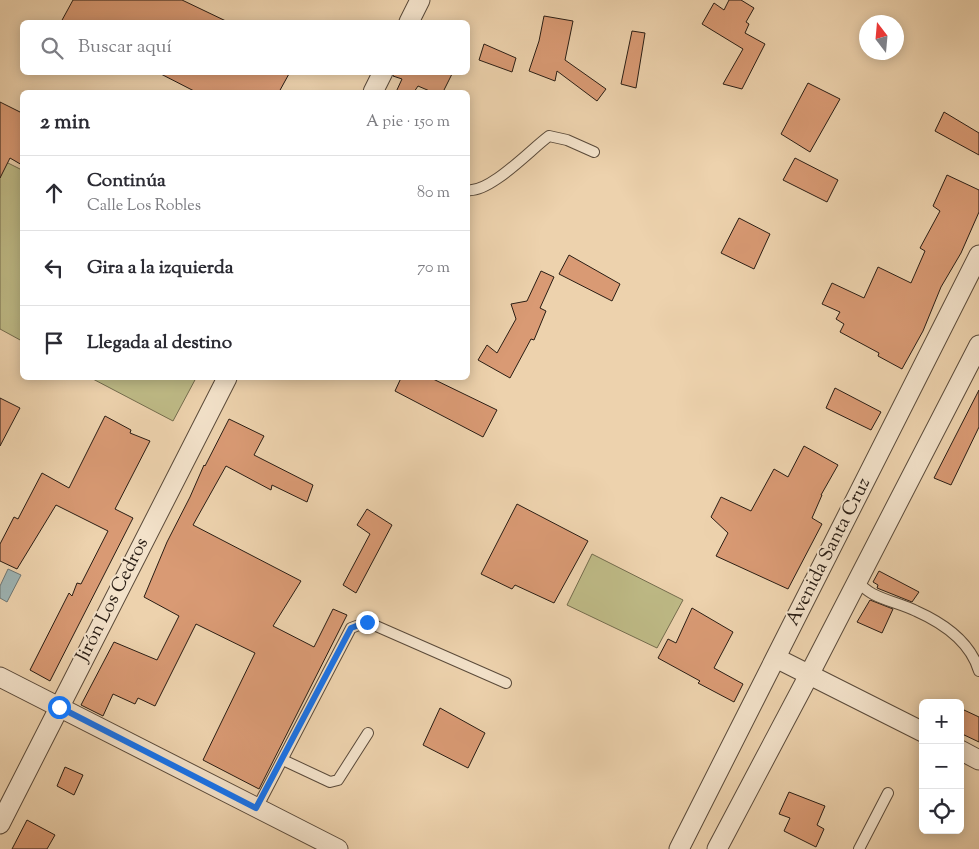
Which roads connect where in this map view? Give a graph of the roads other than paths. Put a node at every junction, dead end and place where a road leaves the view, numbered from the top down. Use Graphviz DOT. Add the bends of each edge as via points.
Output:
graph roads {
  1 [pos="420,0"];
  2 [pos="410,20"];
  3 [pos="382,75"];
  4 [pos="374,90"];
  5 [pos="594,152"];
  6 [pos="470,190"];
  7 [pos="979,255"];
  8 [pos="979,345"];
  9 [pos="226,380"];
  10 [pos="857,582"];
  11 [pos="776,658"];
  12 [pos="979,670"];
  13 [pos="809,675"];
  14 [pos="0,677"];
  15 [pos="506,683"];
  16 [pos="59,707"];
  17 [pos="919,730"];
  18 [pos="368,733"];
  19 [pos="964,752"];
  20 [pos="283,760"];
  21 [pos="979,760"];
  22 [pos="888,793"];
  23 [pos="256,808"];
  24 [pos="0,824"];
  25 [pos="338,849"];
  26 [pos="679,849"];
  27 [pos="717,849"];
  28 [pos="859,849"];
  1 -- 2 [label="street"];
  3 -- 4 [label="street"];
  5 -- 6 [label="lane" via="549,136 487,186"];
  7 -- 11 [label="street, Avenida Santa Cruz"];
  8 -- 10 [label="street, Avenida Santa Cruz"];
  9 -- 16 [label="street, Jirón Los Cedros"];
  10 -- 12 [label="lane" via="872,594 916,610 961,638"];
  10 -- 13 [label="street, Avenida Santa Cruz"];
  11 -- 13 [label="street"];
  11 -- 26 [label="street, Avenida Santa Cruz"];
  13 -- 17 [label="street"];
  13 -- 27 [label="street, Avenida Santa Cruz"];
  14 -- 16 [label="street"];
  15 -- 20 [label="lane" via="367,622 360,624 351,628"];
  16 -- 23 [label="street"];
  16 -- 24 [label="street, Jirón Los Cedros"];
  18 -- 20 [label="lane" via="334,782"];
  19 -- 21 [label="street"];
  20 -- 23 [label="lane"];
  22 -- 28 [label="lane"];
  23 -- 25 [label="street"];
}
